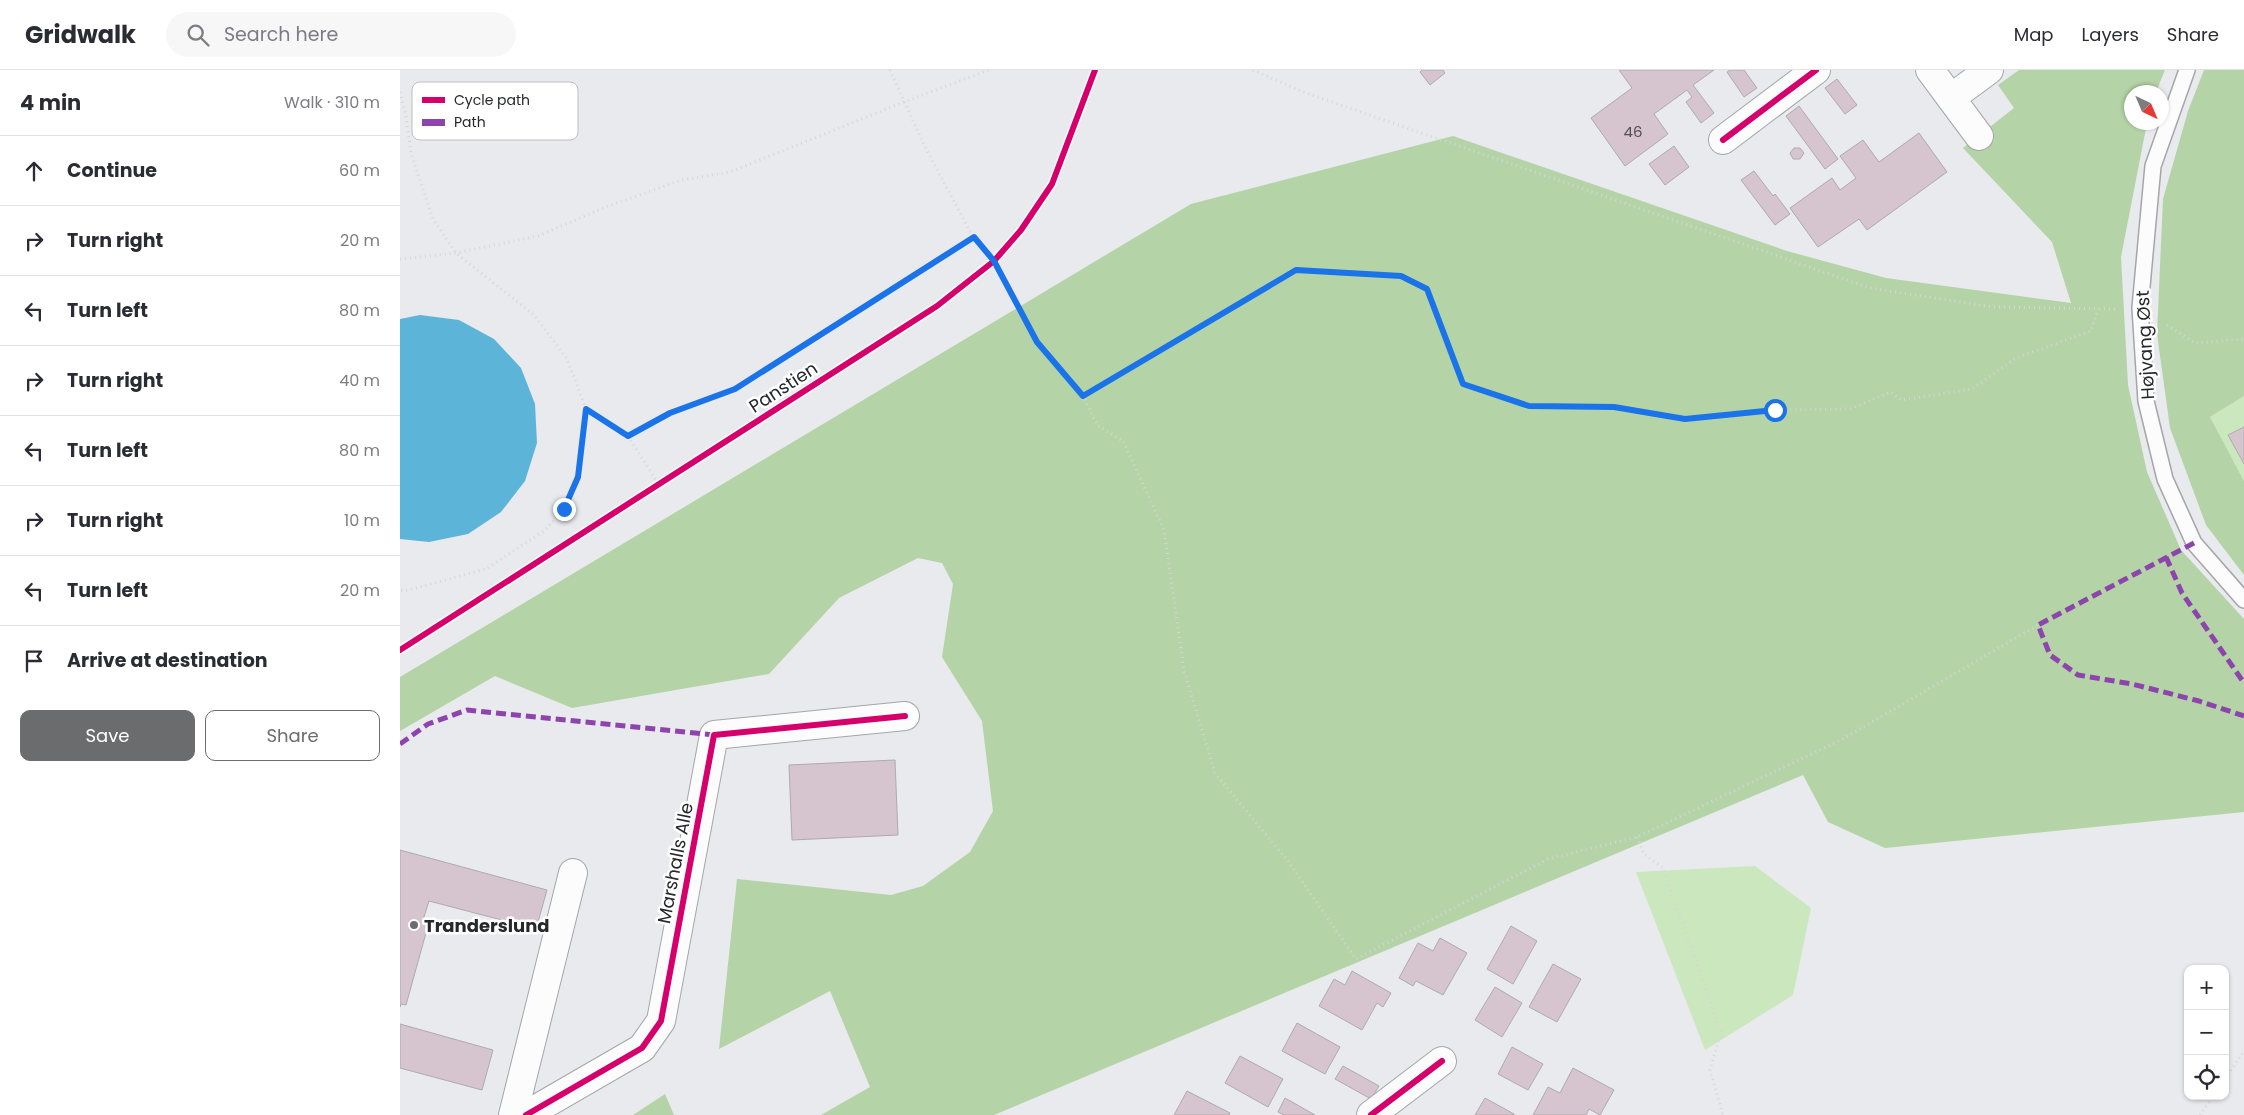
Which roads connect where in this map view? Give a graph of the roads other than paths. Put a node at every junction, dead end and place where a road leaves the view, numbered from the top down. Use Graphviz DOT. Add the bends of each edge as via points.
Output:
graph roads {
  1 [pos="1816,70"];
  2 [pos="1930,70"];
  3 [pos="1989,70"];
  4 [pos="2188,70"];
  5 [pos="1951,98"];
  6 [pos="1979,136"];
  7 [pos="1723,140"];
  8 [pos="2244,600"];
  9 [pos="905,716"];
  10 [pos="572,873"];
  11 [pos="1442,1061"];
  12 [pos="513,1115"];
  13 [pos="526,1115"];
  14 [pos="1371,1115"];
  1 -- 7 [label="street"];
  2 -- 5 [label="street"];
  3 -- 5 [label="street"];
  4 -- 8 [label="lane, Højvang Øst" via="2153,166 2140,308 2146,401 2165,479 2194,543"];
  5 -- 6 [label="street"];
  9 -- 13 [label="street, Marshalls Alle" via="714,735 661,1020 642,1048"];
  10 -- 12 [label="street"];
  11 -- 14 [label="street"];
}
